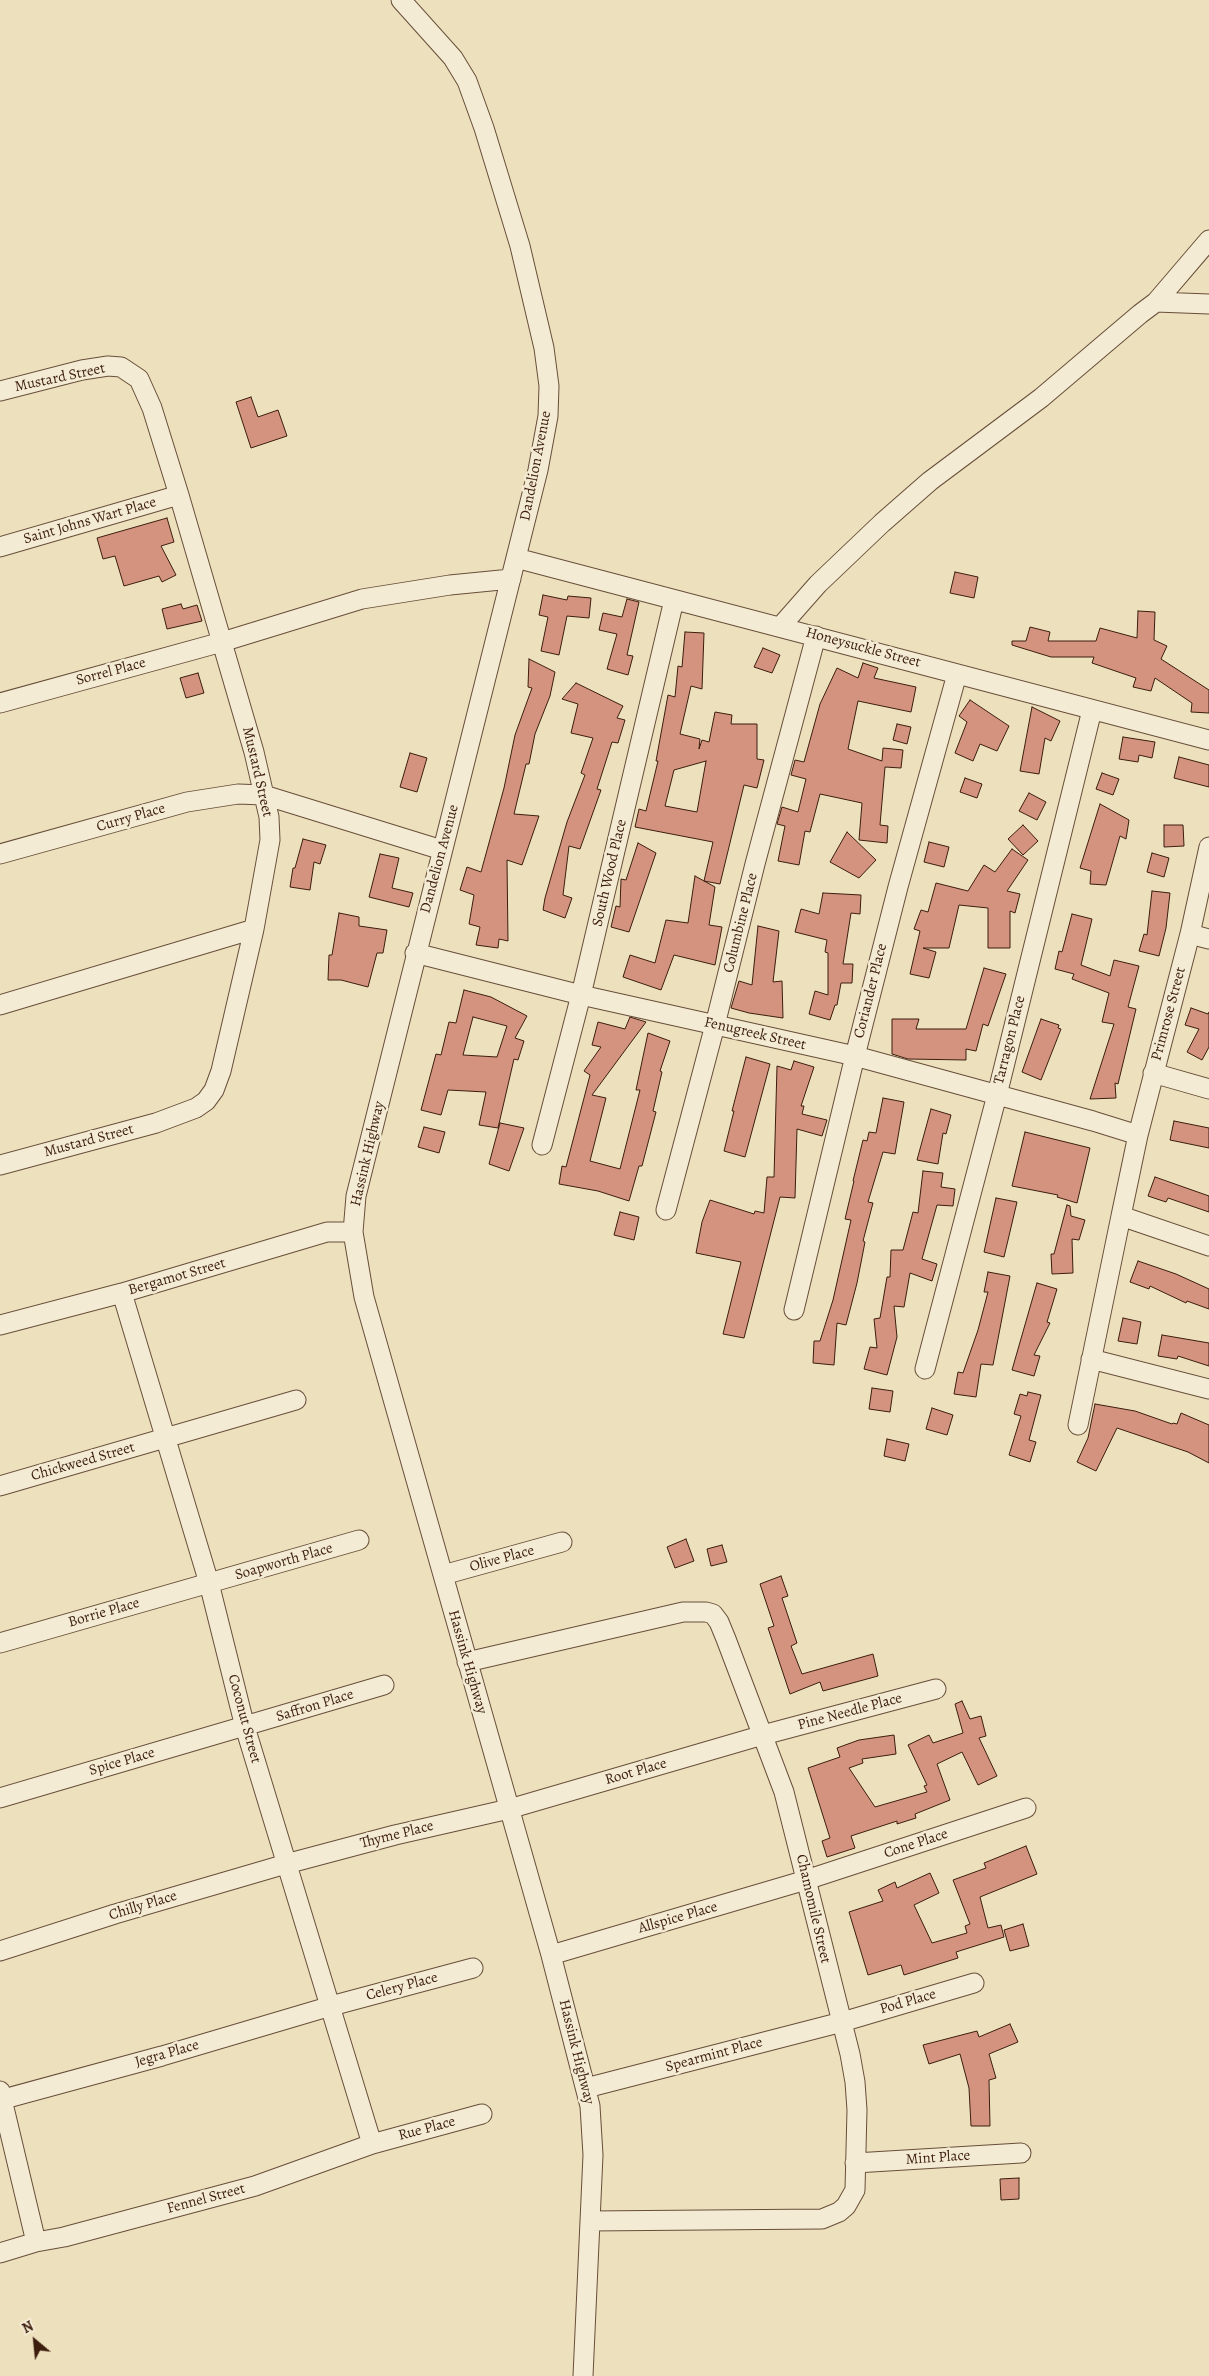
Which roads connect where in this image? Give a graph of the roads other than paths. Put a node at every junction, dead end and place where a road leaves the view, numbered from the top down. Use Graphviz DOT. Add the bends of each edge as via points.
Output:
graph roads {
  1 [pos="401,0"];
  2 [pos="1209,240"];
  3 [pos="1156,302"];
  4 [pos="1209,304"];
  5 [pos="0,391"];
  6 [pos="179,494"];
  7 [pos="0,547"];
  8 [pos="516,558"];
  9 [pos="511,579"];
  10 [pos="674,600"];
  11 [pos="782,626"];
  12 [pos="816,636"];
  13 [pos="222,642"];
  14 [pos="957,674"];
  15 [pos="0,702"];
  16 [pos="1092,710"];
  17 [pos="1209,740"];
  18 [pos="264,795"];
  19 [pos="1209,847"];
  20 [pos="442,850"];
  21 [pos="0,854"];
  22 [pos="254,929"];
  23 [pos="1190,934"];
  24 [pos="1209,939"];
  25 [pos="416,953"];
  26 [pos="581,995"];
  27 [pos="0,1005"];
  28 [pos="715,1025"];
  29 [pos="854,1056"];
  30 [pos="1153,1073"];
  31 [pos="1209,1089"];
  32 [pos="997,1095"];
  33 [pos="1138,1135"];
  34 [pos="542,1145"];
  35 [pos="0,1165"];
  36 [pos="666,1210"];
  37 [pos="1121,1216"];
  38 [pos="353,1232"];
  39 [pos="1209,1246"];
  40 [pos="122,1293"];
  41 [pos="794,1310"];
  42 [pos="0,1325"];
  43 [pos="1091,1359"];
  44 [pos="925,1369"];
  45 [pos="1209,1389"];
  46 [pos="296,1400"];
  47 [pos="1078,1425"];
  48 [pos="165,1438"];
  49 [pos="0,1486"];
  50 [pos="359,1540"];
  51 [pos="562,1542"];
  52 [pos="443,1575"];
  53 [pos="209,1584"];
  54 [pos="0,1642"];
  55 [pos="467,1662"];
  56 [pos="384,1685"];
  57 [pos="936,1689"];
  58 [pos="245,1726"];
  59 [pos="763,1735"];
  60 [pos="0,1798"];
  61 [pos="1026,1808"];
  62 [pos="509,1809"];
  63 [pos="286,1864"];
  64 [pos="806,1880"];
  65 [pos="0,1951"];
  66 [pos="551,1955"];
  67 [pos="473,1968"];
  68 [pos="974,1983"];
  69 [pos="331,2006"];
  70 [pos="842,2022"];
  71 [pos="586,2088"];
  72 [pos="1,2096"];
  73 [pos="482,2114"];
  74 [pos="372,2144"];
  75 [pos="1021,2153"];
  76 [pos="855,2163"];
  77 [pos="590,2221"];
  78 [pos="36,2242"];
  79 [pos="0,2254"];
  80 [pos="583,2376"];
  1 -- 8 [label="street, Dandelion Avenue" via="453,58 467,81 520,246 544,348 549,386 548,416"];
  2 -- 3 [label="street"];
  3 -- 4 [label="street"];
  3 -- 11 [label="street" via="1041,398 930,481 818,584"];
  5 -- 6 [label="street, Mustard Street" via="108,366 130,371 139,378 144,389"];
  6 -- 7 [label="street, Saint Johns Wart Place"];
  6 -- 13 [label="street, Mustard Street"];
  8 -- 9 [label="street, Dandelion Avenue"];
  8 -- 10 [label="street, Honeysuckle Street"];
  9 -- 13 [label="street, Sorrel Place" via="362,599"];
  9 -- 20 [label="street, Dandelion Avenue"];
  10 -- 11 [label="street, Honeysuckle Street"];
  10 -- 26 [label="street, South Wood Place"];
  11 -- 12 [label="street, Honeysuckle Street"];
  12 -- 14 [label="street, Honeysuckle Street"];
  12 -- 28 [label="street, Columbine Place"];
  13 -- 15 [label="street, Sorrel Place"];
  13 -- 18 [label="street, Mustard Street"];
  14 -- 16 [label="street, Honeysuckle Street"];
  14 -- 29 [label="street, Coriander Place"];
  16 -- 17 [label="street, Honeysuckle Street"];
  16 -- 32 [label="street, Tarragon Place"];
  18 -- 20 [label="street, Curry Place"];
  18 -- 21 [label="street, Curry Place" via="238,794 196,800"];
  18 -- 22 [label="street, Mustard Street" via="270,840"];
  19 -- 23 [label="street, Primrose Street"];
  20 -- 25 [label="street, Dandelion Avenue"];
  22 -- 27 [label="street"];
  22 -- 35 [label="street, Mustard Street" via="221,1071 206,1101 156,1124"];
  23 -- 24 [label="street"];
  23 -- 30 [label="street, Primrose Street"];
  25 -- 26 [label="street, Fenugreek Street"];
  25 -- 38 [label="street, Hassink Highway" via="356,1196"];
  26 -- 28 [label="street, Fenugreek Street"];
  26 -- 34 [label="street, South Wood Place"];
  28 -- 29 [label="street, Fenugreek Street"];
  28 -- 36 [label="street, Columbine Place"];
  29 -- 32 [label="street, Fenugreek Street"];
  29 -- 41 [label="street, Coriander Place"];
  30 -- 31 [label="street"];
  30 -- 33 [label="street, Primrose Street"];
  32 -- 33 [label="street, Fenugreek Street"];
  32 -- 44 [label="street, Tarragon Place"];
  33 -- 37 [label="street, Primrose Street"];
  37 -- 39 [label="street"];
  37 -- 43 [label="street, Primrose Street"];
  38 -- 40 [label="street, Bergamot Street" via="328,1232"];
  38 -- 52 [label="street, Hassink Highway" via="364,1297"];
  40 -- 42 [label="street, Bergamot Street"];
  40 -- 48 [label="street, Coconut Street"];
  43 -- 45 [label="street"];
  43 -- 47 [label="street, Primrose Street"];
  46 -- 48 [label="street, Chickweed Street"];
  48 -- 49 [label="street, Chickweed Street"];
  48 -- 53 [label="street, Coconut Street"];
  50 -- 53 [label="street, Soapworth Place"];
  51 -- 52 [label="street, Olive Place"];
  52 -- 55 [label="street, Hassink Highway"];
  53 -- 54 [label="street, Borrie Place"];
  53 -- 58 [label="street, Coconut Street"];
  55 -- 59 [label="street, Chamomile Street" via="683,1612 706,1612 713,1614 719,1622"];
  55 -- 62 [label="street, Hassink Highway"];
  56 -- 58 [label="street, Saffron Place"];
  57 -- 59 [label="street, Pine Needle Place"];
  58 -- 60 [label="street, Spice Place"];
  58 -- 63 [label="street, Coconut Street"];
  59 -- 62 [label="street, Root Place"];
  59 -- 64 [label="street, Chamomile Street" via="784,1792"];
  61 -- 64 [label="street, Cone Place"];
  62 -- 63 [label="street, Thyme Place"];
  62 -- 66 [label="street, Hassink Highway"];
  63 -- 65 [label="street, Chilly Place"];
  63 -- 69 [label="street, Coconut Street"];
  64 -- 66 [label="street, Allspice Place"];
  64 -- 70 [label="street, Chamomile Street"];
  66 -- 71 [label="street, Hassink Highway"];
  67 -- 69 [label="street, Celery Place"];
  68 -- 70 [label="street, Pod Place"];
  69 -- 72 [label="street, Jegra Place" via="162,2056"];
  69 -- 74 [label="street, Coconut Street"];
  70 -- 71 [label="street, Spearmint Place"];
  70 -- 76 [label="street, Chamomile Street" via="855,2082"];
  71 -- 77 [label="street, Hassink Highway" via="593,2130"];
  72 -- 78 [label="street"];
  73 -- 74 [label="street, Rue Place"];
  74 -- 78 [label="street, Fennel Street" via="255,2186"];
  75 -- 76 [label="street, Mint Place"];
  76 -- 77 [label="street, Chamomile Street" via="855,2190 851,2198 839,2212 822,2219"];
  77 -- 80 [label="street, Hassink Highway"];
  78 -- 79 [label="street, Fennel Street"];
}
